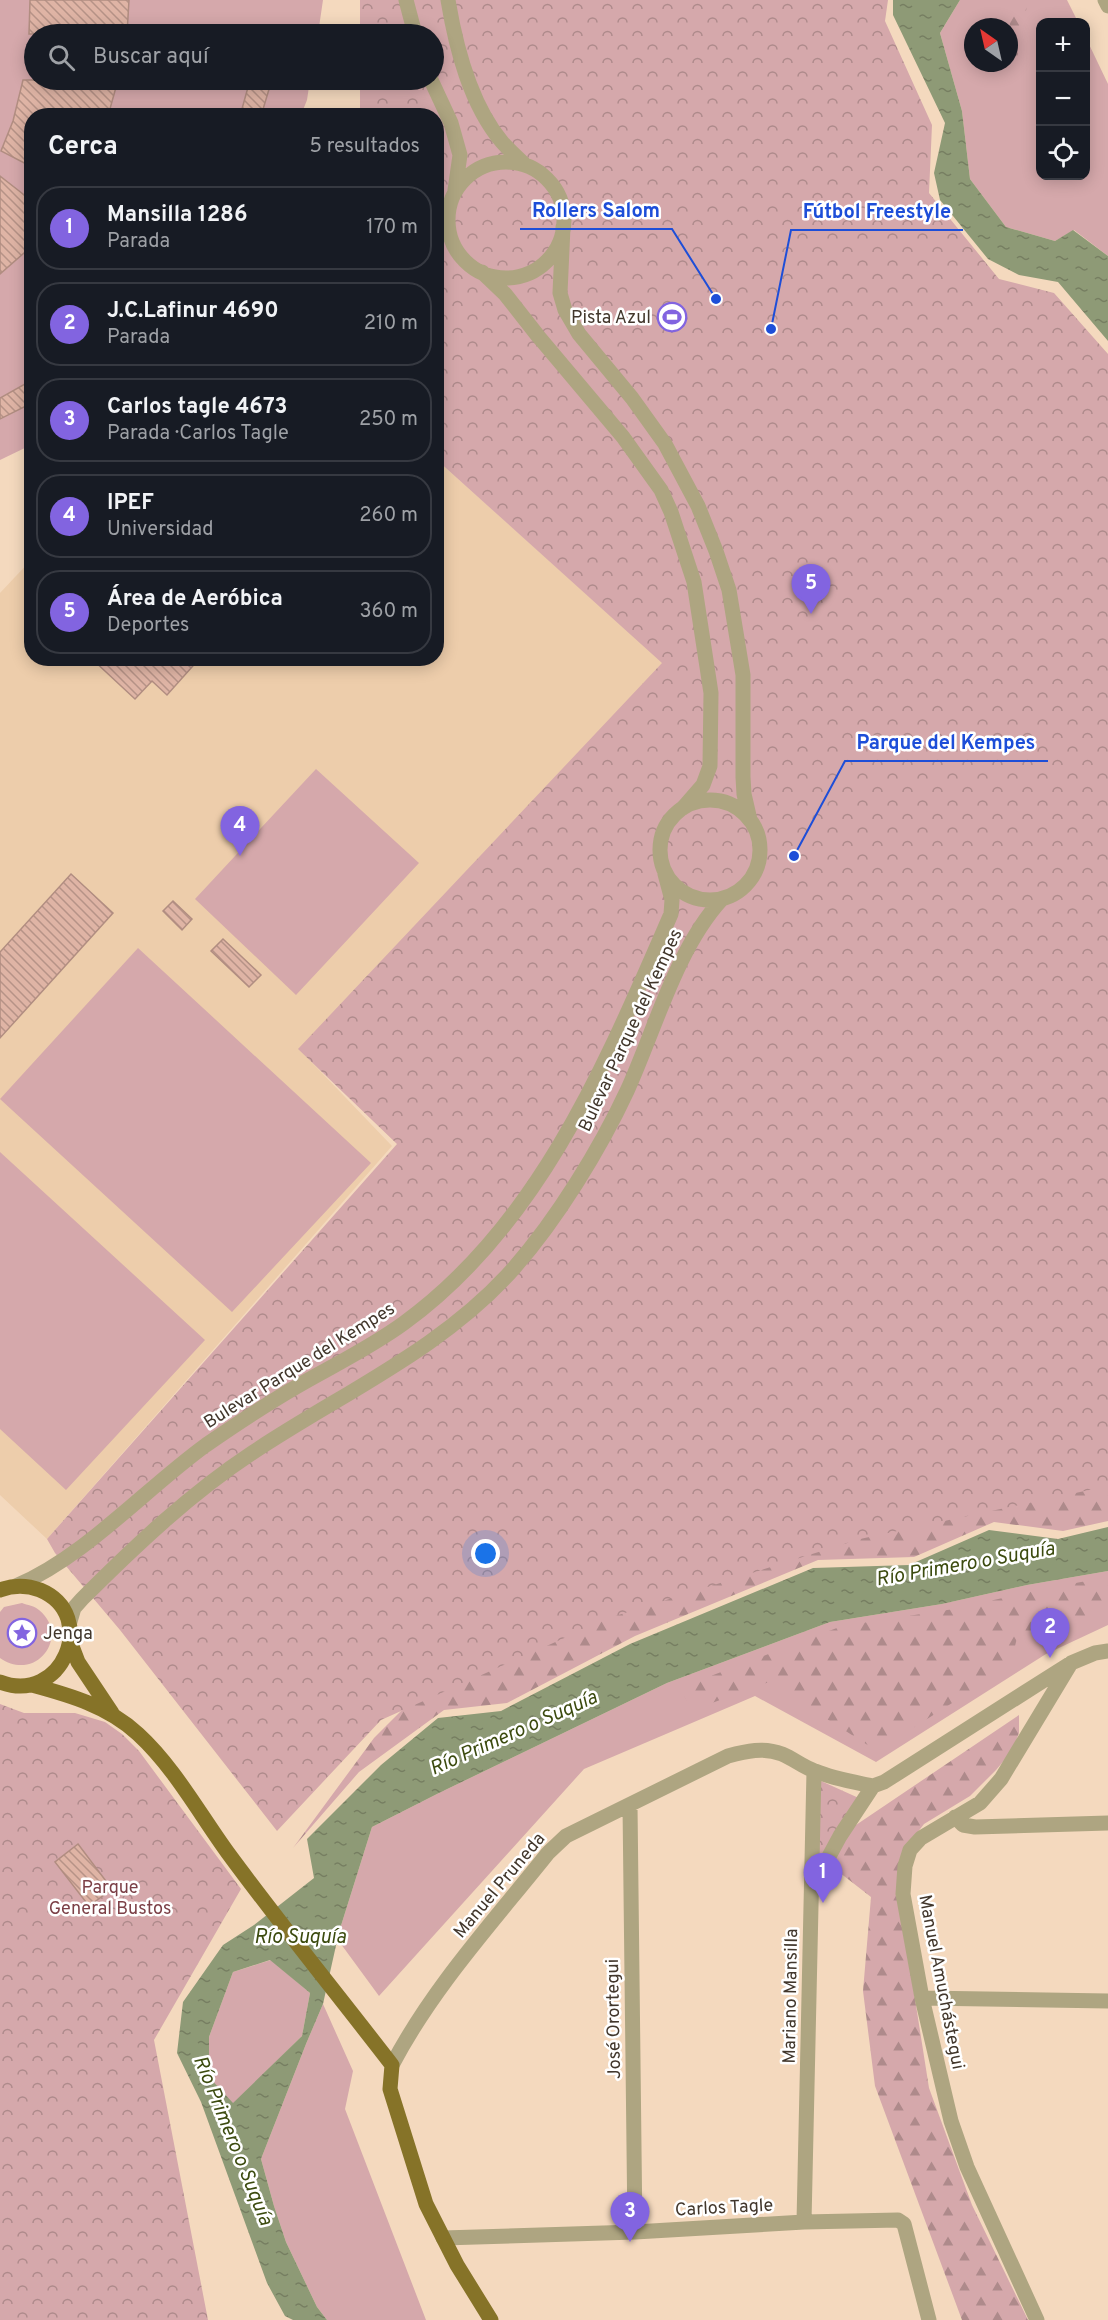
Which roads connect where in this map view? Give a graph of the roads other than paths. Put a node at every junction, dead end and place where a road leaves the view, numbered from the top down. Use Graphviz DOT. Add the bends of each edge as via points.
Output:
graph roads {
  1 [pos="405,0"];
  2 [pos="448,0"];
  3 [pos="1105,0"];
  4 [pos="1108,6"];
  5 [pos="412,24"];
  6 [pos="436,90"];
  7 [pos="525,165"];
  8 [pos="455,193"];
  9 [pos="563,227"];
  10 [pos="482,272"];
  11 [pos="683,808"];
  12 [pos="750,820"];
  13 [pos="666,874"];
  14 [pos="722,899"];
  15 [pos="16,1586"];
  16 [pos="0,1590"];
  17 [pos="69,1625"];
  18 [pos="70,1641"];
  19 [pos="1108,1651"];
  20 [pos="1071,1663"];
  21 [pos="0,1682"];
  22 [pos="32,1685"];
  23 [pos="113,1715"];
  24 [pos="814,1771"];
  25 [pos="873,1786"];
  26 [pos="630,1804"];
  27 [pos="955,1817"];
  28 [pos="1108,1823"];
  29 [pos="812,1889"];
  30 [pos="922,1998"];
  31 [pos="1108,2001"];
  32 [pos="392,2066"];
  33 [pos="804,2222"];
  34 [pos="635,2232"];
  35 [pos="443,2238"];
  36 [pos="491,2320"];
  37 [pos="929,2320"];
  38 [pos="1037,2320"];
  1 -- 5 [label="street"];
  2 -- 7 [label="street" via="459,54 480,108 501,141"];
  3 -- 4 [label="street"];
  6 -- 8 [label="street" via="460,154"];
  7 -- 8 [label="street" via="490,164 469,175"];
  7 -- 9 [label="street" via="544,176 556,190 563,208"];
  8 -- 10 [label="street" via="448,216 451,239 463,259"];
  9 -- 10 [label="street" via="556,248 534,270 514,277"];
  9 -- 12 [label="street" via="560,293 565,310 579,334 665,444 698,506 729,590 743,675 743,777"];
  10 -- 11 [label="street" via="505,294 623,437 661,490 671,512 694,582 711,693 710,766 703,785"];
  11 -- 12 [label="street" via="712,800 740,810"];
  11 -- 13 [label="street" via="668,824 660,845"];
  12 -- 14 [label="street" via="758,835 757,867 737,893"];
  13 -- 14 [label="street" via="689,896"];
  13 -- 15 [label="street, Bulevar Parque del Kempes" via="671,914 618,1037 535,1186 487,1247 405,1323 207,1444 63,1561"];
  14 -- 17 [label="street, Bulevar Parque del Kempes" via="682,961 611,1124 555,1214 512,1270 434,1339 251,1453 189,1499 82,1599 74,1608"];
  15 -- 16 [label="main road"];
  15 -- 17 [label="main road" via="32,1587 50,1596 62,1608"];
  17 -- 18 [label="main road"];
  18 -- 22 [label="main road" via="58,1669"];
  18 -- 23 [label="main road" via="78,1662"];
  19 -- 20 [label="street"];
  20 -- 25 [label="street"];
  20 -- 27 [label="street, Manuel Amuchástegui" via="1001,1779 980,1803"];
  21 -- 22 [label="main road"];
  22 -- 23 [label="main road"];
  23 -- 32 [label="main road" via="137,1733 171,1771 229,1854"];
  24 -- 25 [label="street, Manuel Pruneda"];
  24 -- 26 [label="street, Manuel Pruneda" via="781,1754 762,1749 744,1751"];
  24 -- 29 [label="street, Mariano Mansilla"];
  25 -- 29 [label="street"];
  26 -- 32 [label="street, Manuel Pruneda" via="566,1836 548,1853 441,1986 411,2029"];
  26 -- 34 [label="street, José Orortegui"];
  27 -- 28 [label="street" via="963,1825 975,1827"];
  27 -- 30 [label="street, Manuel Amuchástegui" via="921,1838 910,1850 905,1866 903,1894"];
  29 -- 33 [label="street, Mariano Mansilla"];
  30 -- 31 [label="street"];
  30 -- 38 [label="street, Manuel Amuchástegui" via="951,2121 967,2167"];
  32 -- 35 [label="main road" via="390,2089 409,2157"];
  33 -- 34 [label="street, Carlos Tagle"];
  33 -- 37 [label="street, Carlos Tagle" via="898,2220 904,2224"];
  34 -- 35 [label="street, Carlos Tagle"];
  35 -- 36 [label="main road"];
}
